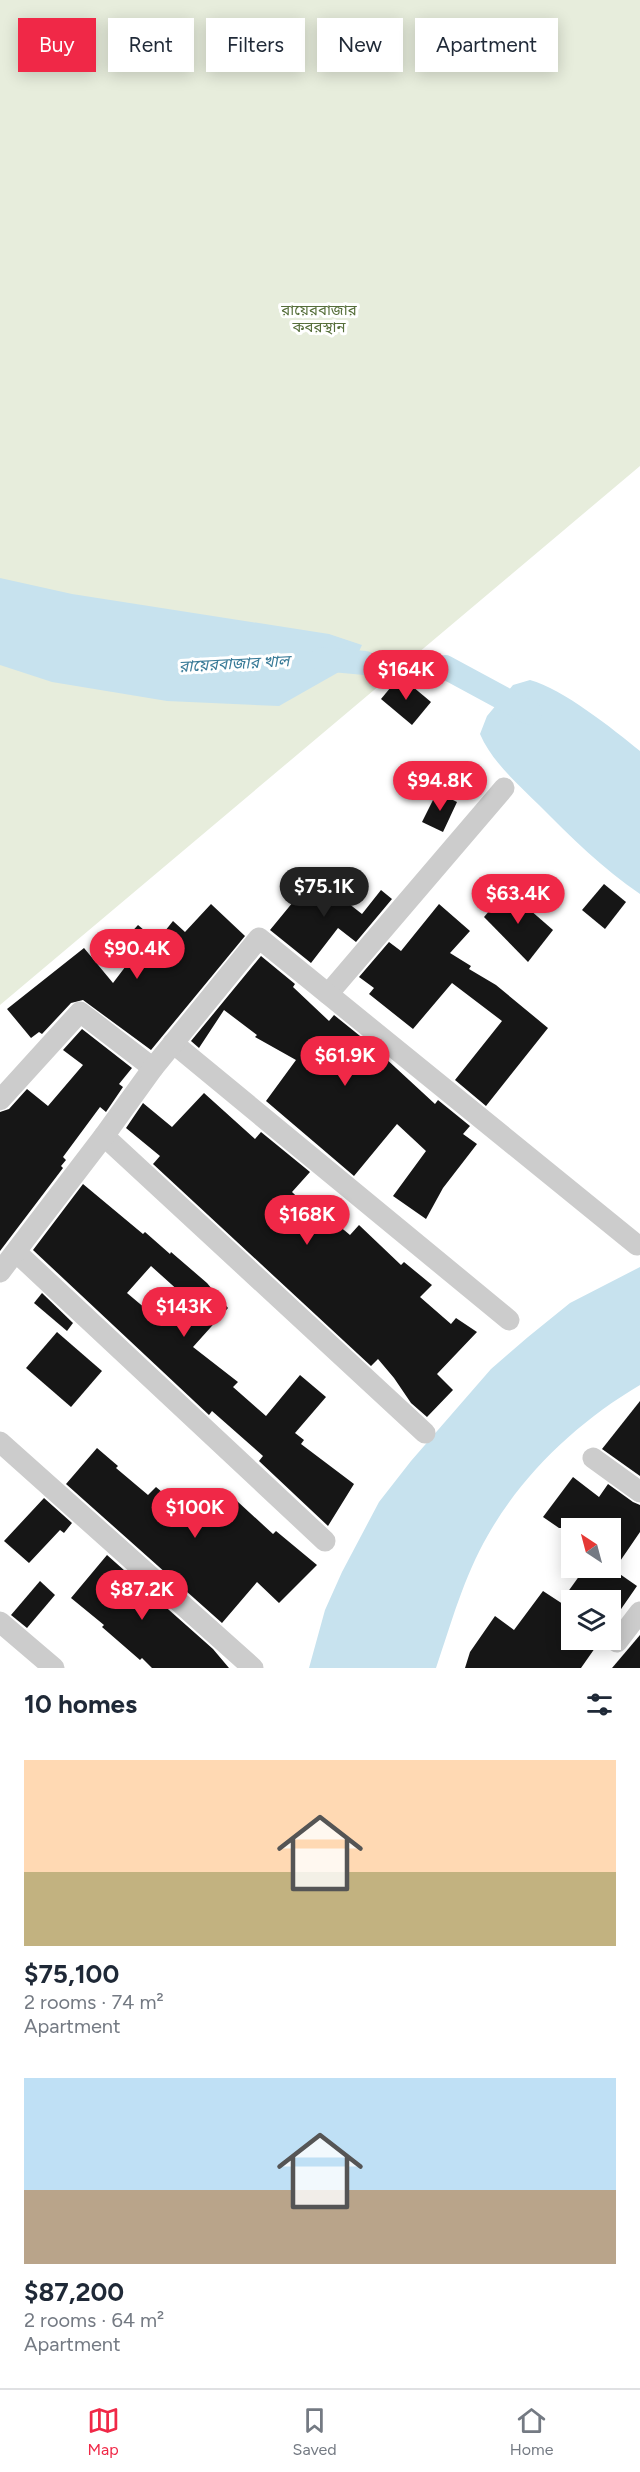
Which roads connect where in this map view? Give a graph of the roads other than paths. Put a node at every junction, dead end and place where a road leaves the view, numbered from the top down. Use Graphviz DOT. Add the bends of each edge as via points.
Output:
graph roads {
  1 [pos="504,788"];
  2 [pos="328,994"];
  3 [pos="172,1043"];
  4 [pos="153,1068"];
  5 [pos="0,1100"];
  6 [pos="104,1136"];
  7 [pos="637,1245"];
  8 [pos="16,1252"];
  9 [pos="0,1272"];
  10 [pos="509,1320"];
  11 [pos="425,1433"];
  12 [pos="0,1442"];
  13 [pos="593,1458"];
  14 [pos="640,1492"];
  15 [pos="325,1541"];
  16 [pos="640,1612"];
  17 [pos="0,1622"];
  18 [pos="621,1636"];
  19 [pos="54,1668"];
  20 [pos="253,1668"];
  1 -- 2 [label="street"];
  2 -- 3 [label="street" via="260,938"];
  2 -- 7 [label="street"];
  3 -- 4 [label="street"];
  3 -- 10 [label="street"];
  4 -- 5 [label="street" via="80,1012"];
  4 -- 6 [label="street"];
  6 -- 8 [label="street"];
  6 -- 11 [label="street"];
  8 -- 9 [label="street"];
  8 -- 15 [label="street"];
  12 -- 20 [label="street"];
  13 -- 14 [label="street"];
  16 -- 18 [label="street"];
  17 -- 19 [label="street"];
}
